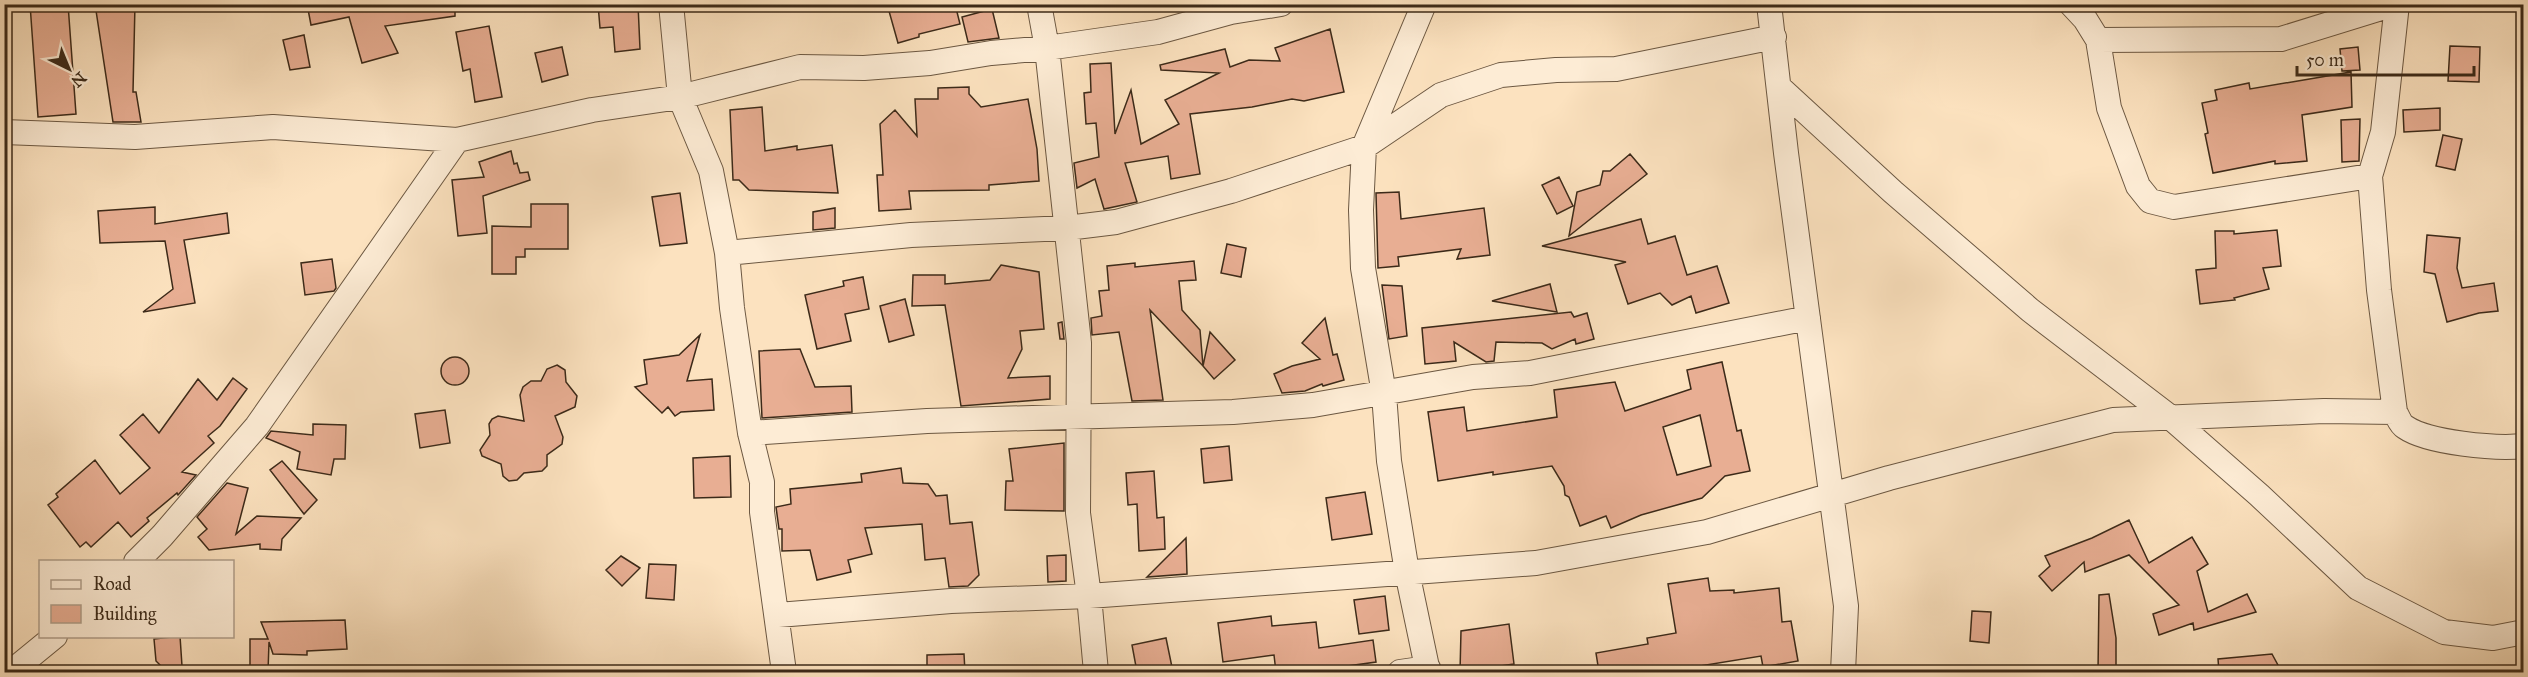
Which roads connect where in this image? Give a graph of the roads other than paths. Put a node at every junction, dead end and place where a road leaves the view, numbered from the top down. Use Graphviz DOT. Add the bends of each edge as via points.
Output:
graph roads {
  1 [pos="671,4"];
  2 [pos="1039,4"];
  3 [pos="1281,4"];
  4 [pos="1424,4"];
  5 [pos="1769,4"];
  6 [pos="2071,4"];
  7 [pos="2395,4"];
  8 [pos="1774,38"];
  9 [pos="2098,40"];
  10 [pos="1047,48"];
  11 [pos="1780,88"];
  12 [pos="680,97"];
  13 [pos="4,132"];
  14 [pos="457,140"];
  15 [pos="1364,147"];
  16 [pos="2370,176"];
  17 [pos="1067,228"];
  18 [pos="727,253"];
  19 [pos="1808,318"];
  20 [pos="1384,394"];
  21 [pos="2395,412"];
  22 [pos="1078,415"];
  23 [pos="2170,417"];
  24 [pos="750,433"];
  25 [pos="2523,446"];
  26 [pos="1830,496"];
  27 [pos="137,560"];
  28 [pos="1407,572"];
  29 [pos="1089,596"];
  30 [pos="778,615"];
  31 [pos="2523,632"];
  32 [pos="53,638"];
  33 [pos="1428,670"];
  34 [pos="10,672"];
  35 [pos="784,672"];
  36 [pos="1096,672"];
  37 [pos="1400,672"];
  38 [pos="1843,672"];
  1 -- 12 [label="street"];
  2 -- 10 [label="street"];
  3 -- 10 [label="street" via="1231,12 1158,32"];
  4 -- 15 [label="street"];
  5 -- 8 [label="street"];
  6 -- 9 [label="street"];
  7 -- 9 [label="street" via="2281,39"];
  7 -- 16 [label="street" via="2383,132"];
  8 -- 11 [label="street"];
  8 -- 15 [label="street" via="1616,69 1501,75 1441,95"];
  9 -- 16 [label="street" via="2109,108 2138,186 2150,201 2174,207"];
  10 -- 12 [label="street" via="930,63 800,67"];
  10 -- 17 [label="street"];
  11 -- 19 [label="street"];
  11 -- 23 [label="street" via="2030,310"];
  12 -- 14 [label="street" via="592,110"];
  12 -- 18 [label="street" via="711,171"];
  13 -- 14 [label="street" via="135,137 273,127"];
  14 -- 27 [label="street" via="257,426"];
  15 -- 17 [label="street" via="1166,209 1116,222"];
  15 -- 20 [label="street" via="1363,268"];
  16 -- 21 [label="street" via="2379,290"];
  17 -- 18 [label="street" via="911,235"];
  17 -- 22 [label="street" via="1079,343"];
  18 -- 24 [label="street"];
  19 -- 20 [label="street" via="1530,373 1473,377"];
  19 -- 26 [label="street"];
  20 -- 22 [label="street" via="1233,412"];
  20 -- 28 [label="street" via="1389,461"];
  21 -- 23 [label="street"];
  21 -- 25 [label="street" via="2402,426 2415,433 2451,442"];
  22 -- 24 [label="street"];
  22 -- 29 [label="street" via="1078,513"];
  23 -- 26 [label="street" via="2114,420"];
  23 -- 31 [label="street" via="2358,588 2444,632 2493,638"];
  24 -- 30 [label="street" via="762,482 762,512"];
  26 -- 28 [label="street" via="1707,532 1548,561"];
  26 -- 38 [label="street" via="1846,606"];
  28 -- 29 [label="street"];
  28 -- 33 [label="street"];
  29 -- 30 [label="street" via="951,601"];
  29 -- 36 [label="street"];
  30 -- 35 [label="street"];
  32 -- 34 [label="street"];
  33 -- 37 [label="street"];
}
